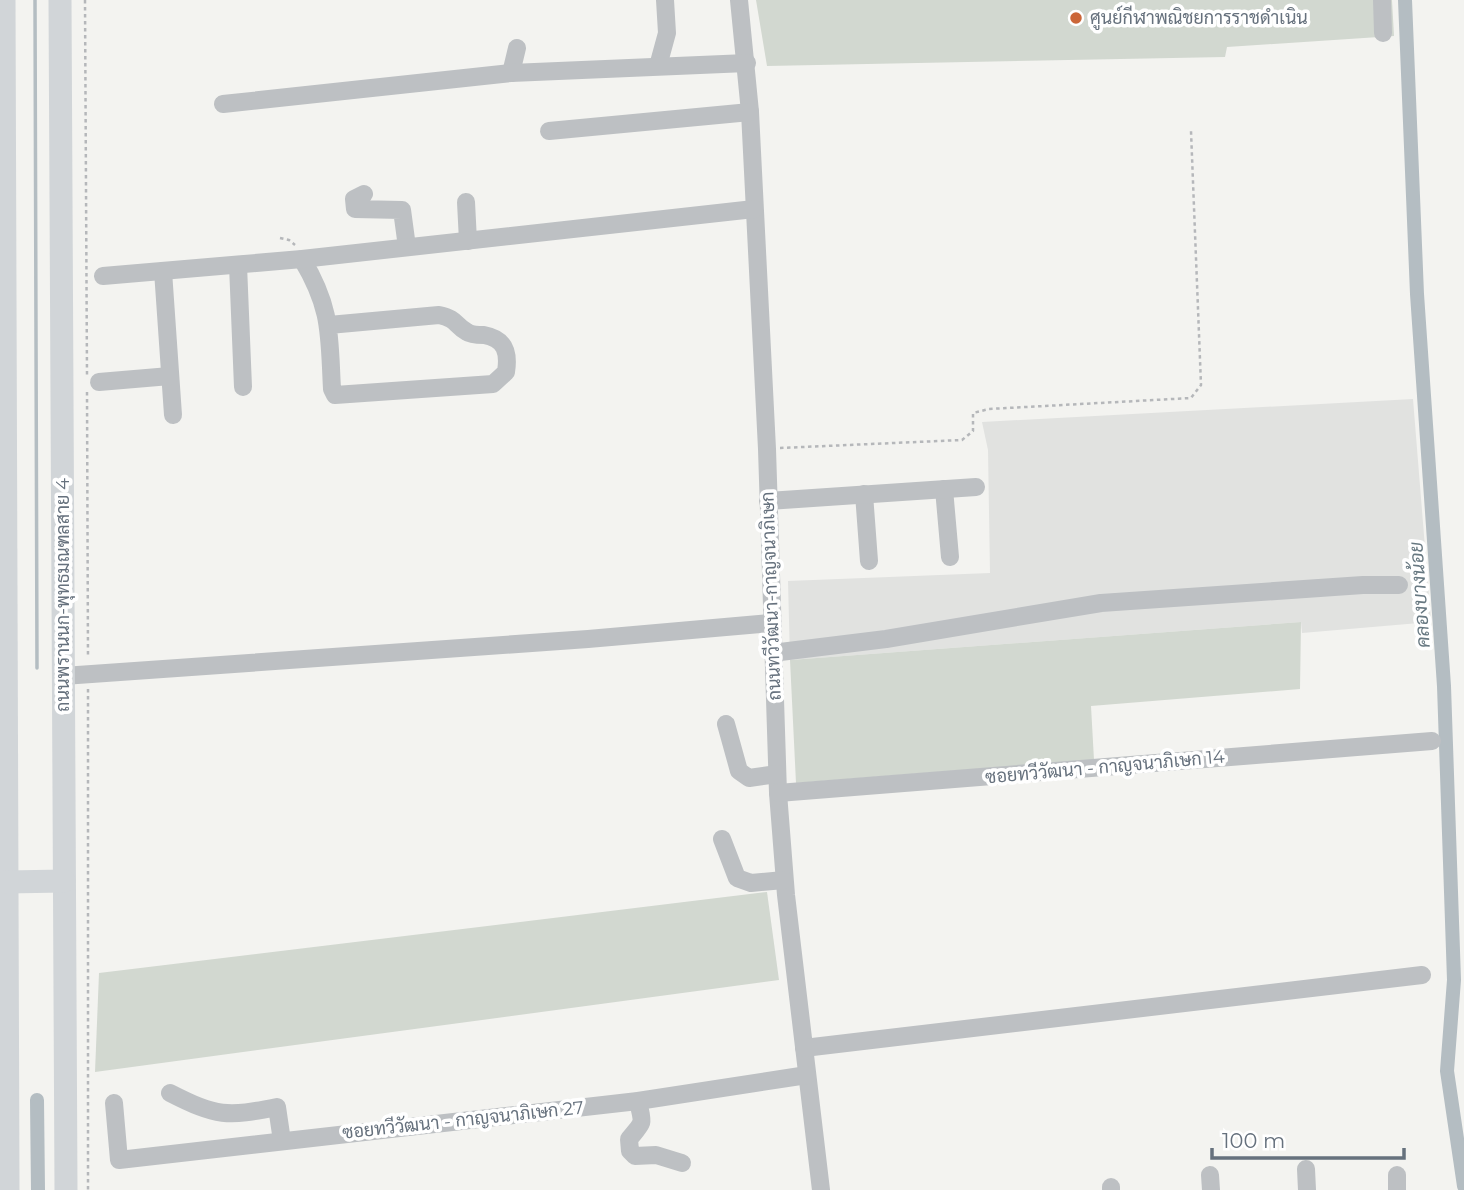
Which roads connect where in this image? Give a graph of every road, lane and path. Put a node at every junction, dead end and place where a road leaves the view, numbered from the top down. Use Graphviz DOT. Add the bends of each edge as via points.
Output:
graph roads {
  1 [pos="4,0"];
  2 [pos="60,0"];
  3 [pos="85,0"];
  4 [pos="665,0"];
  5 [pos="739,0"];
  6 [pos="1382,0"];
  7 [pos="1383,33"];
  8 [pos="517,48"];
  9 [pos="747,63"];
  10 [pos="658,66"];
  11 [pos="511,73"];
  12 [pos="223,104"];
  13 [pos="750,112"];
  14 [pos="549,131"];
  15 [pos="1191,131"];
  16 [pos="373,199"];
  17 [pos="466,202"];
  18 [pos="754,209"];
  19 [pos="468,241"];
  20 [pos="407,247"];
  21 [pos="302,259"];
  22 [pos="237,265"];
  23 [pos="163,271"];
  24 [pos="103,276"];
  25 [pos="329,325"];
  26 [pos="170,376"];
  27 [pos="99,382"];
  28 [pos="243,387"];
  29 [pos="173,415"];
  30 [pos="767,449"];
  31 [pos="976,487"];
  32 [pos="944,489"];
  33 [pos="864,494"];
  34 [pos="768,501"];
  35 [pos="950,557"];
  36 [pos="869,561"];
  37 [pos="1399,585"];
  38 [pos="771,623"];
  39 [pos="772,653"];
  40 [pos="88,673"];
  41 [pos="63,676"];
  42 [pos="726,724"];
  43 [pos="1432,741"];
  44 [pos="777,774"];
  45 [pos="778,793"];
  46 [pos="722,839"];
  47 [pos="785,880"];
  48 [pos="64,881"];
  49 [pos="7,882"];
  50 [pos="1422,975"];
  51 [pos="804,1048"];
  52 [pos="807,1075"];
  53 [pos="170,1093"];
  54 [pos="638,1101"];
  55 [pos="114,1103"];
  56 [pos="282,1141"];
  57 [pos="682,1163"];
  58 [pos="1306,1169"];
  59 [pos="8,1190"];
  60 [pos="66,1190"];
  61 [pos="88,1190"];
  62 [pos="821,1190"];
  63 [pos="1307,1190"];
  1 -- 49 [label="main road"];
  2 -- 41 [label="main road, ถนนพรานนก-พุทธมณฑลสาย 4"];
  3 -- 40 [label="path"];
  4 -- 10 [label="street" via="667,33"];
  5 -- 9 [label="street, ถนนทวีวัฒนา-กาญจนาภิเษก"];
  6 -- 7 [label="street"];
  8 -- 11 [label="street"];
  9 -- 10 [label="street"];
  9 -- 13 [label="street, ถนนทวีวัฒนา-กาญจนาภิเษก"];
  10 -- 11 [label="street"];
  11 -- 12 [label="street"];
  13 -- 14 [label="street"];
  13 -- 18 [label="street, ถนนทวีวัฒนา-กาญจนาภิเษก"];
  15 -- 30 [label="path" via="1201,385 1191,398 989,409 973,413 973,431 962,440"];
  16 -- 20 [label="street" via="402,210"];
  17 -- 19 [label="street"];
  18 -- 19 [label="street"];
  18 -- 30 [label="street, ถนนทวีวัฒนา-กาญจนาภิเษก"];
  19 -- 20 [label="street"];
  20 -- 21 [label="street"];
  21 -- 22 [label="street"];
  21 -- 25 [label="street" via="320,292"];
  22 -- 23 [label="street"];
  22 -- 28 [label="street"];
  23 -- 24 [label="street"];
  23 -- 26 [label="street"];
  25 -- 25 [label="street" via="335,395 493,384 506,372 508,356 502,344 493,337 467,333 453,318 439,315"];
  26 -- 27 [label="street"];
  26 -- 29 [label="street"];
  30 -- 34 [label="street, ถนนทวีวัฒนา-กาญจนาภิเษก"];
  31 -- 32 [label="street"];
  32 -- 33 [label="street"];
  32 -- 35 [label="street"];
  33 -- 34 [label="street"];
  33 -- 36 [label="street"];
  34 -- 38 [label="street, ถนนทวีวัฒนา-กาญจนาภิเษก"];
  37 -- 39 [label="street" via="1101,603"];
  38 -- 39 [label="street, ถนนทวีวัฒนา-กาญจนาภิเษก"];
  38 -- 40 [label="street"];
  39 -- 44 [label="street, ถนนทวีวัฒนา-กาญจนาภิเษก"];
  40 -- 41 [label="street"];
  40 -- 61 [label="path"];
  41 -- 48 [label="main road, ถนนพรานนก-พุทธมณฑลสาย 4"];
  42 -- 44 [label="street" via="739,771 749,778"];
  43 -- 45 [label="street, ซอยทวีวัฒนา - กาญจนาภิเษก 14"];
  44 -- 45 [label="street, ถนนทวีวัฒนา-กาญจนาภิเษก"];
  45 -- 47 [label="street, ถนนทวีวัฒนา-กาญจนาภิเษก"];
  46 -- 47 [label="street" via="737,878 751,883"];
  47 -- 51 [label="street, ถนนทวีวัฒนา-กาญจนาภิเษก"];
  48 -- 49 [label="main road"];
  48 -- 60 [label="main road, ถนนพรานนก-พุทธมณฑลสาย 4"];
  49 -- 59 [label="main road"];
  50 -- 51 [label="street"];
  51 -- 52 [label="street, ถนนทวีวัฒนา-กาญจนาภิเษก"];
  52 -- 54 [label="street, ซอยทวีวัฒนา - กาญจนาภิเษก 27"];
  52 -- 62 [label="street, ถนนทวีวัฒนา-กาญจนาภิเษก"];
  53 -- 56 [label="street" via="203,1110 236,1115 277,1107"];
  54 -- 56 [label="street, ซอยทวีวัฒนา - กาญจนาภิเษก 27"];
  54 -- 57 [label="street" via="643,1123 629,1139 630,1152"];
  55 -- 56 [label="street, ซอยทวีวัฒนา - กาญจนาภิเษก 27" via="119,1160"];
  58 -- 63 [label="street"];
}
